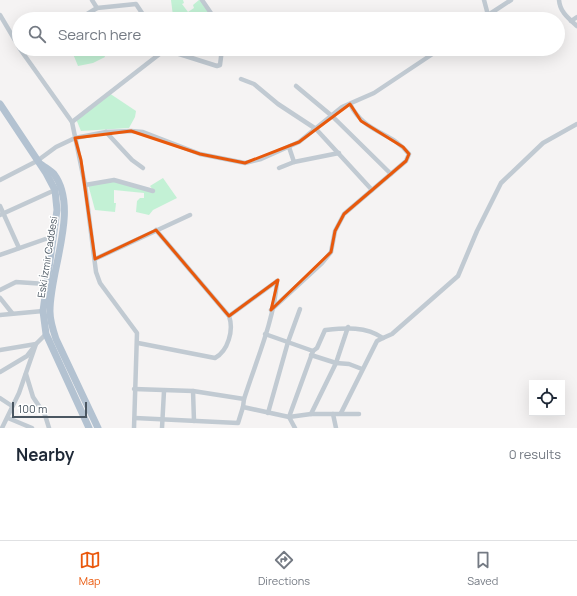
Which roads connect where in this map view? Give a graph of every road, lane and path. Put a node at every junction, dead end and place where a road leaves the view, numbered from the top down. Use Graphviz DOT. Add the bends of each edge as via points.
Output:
graph roads {
  1 [pos="92,0"];
  2 [pos="202,0"];
  3 [pos="484,0"];
  4 [pos="511,0"];
  5 [pos="559,0"];
  6 [pos="136,2"];
  7 [pos="97,8"];
  8 [pos="90,12"];
  9 [pos="142,12"];
  10 [pos="210,12"];
  11 [pos="487,12"];
  12 [pos="493,12"];
  13 [pos="563,12"];
  14 [pos="0,15"];
  15 [pos="565,16"];
  16 [pos="577,17"];
  17 [pos="571,21"];
  18 [pos="577,26"];
  19 [pos="12,35"];
  20 [pos="25,56"];
  21 [pos="157,56"];
  22 [pos="185,56"];
  23 [pos="221,56"];
  24 [pos="430,56"];
  25 [pos="241,79"];
  26 [pos="296,86"];
  27 [pos="0,104"];
  28 [pos="350,104"];
  29 [pos="332,116"];
  30 [pos="72,122"];
  31 [pos="577,124"];
  32 [pos="316,129"];
  33 [pos="106,132"];
  34 [pos="75,138"];
  35 [pos="289,147"];
  36 [pos="339,153"];
  37 [pos="37,161"];
  38 [pos="294,162"];
  39 [pos="143,168"];
  40 [pos="279,168"];
  41 [pos="391,174"];
  42 [pos="0,180"];
  43 [pos="85,185"];
  44 [pos="54,190"];
  45 [pos="372,190"];
  46 [pos="153,191"];
  47 [pos="0,206"];
  48 [pos="2,214"];
  49 [pos="190,215"];
  50 [pos="156,230"];
  51 [pos="54,236"];
  52 [pos="19,248"];
  53 [pos="0,255"];
  54 [pos="95,259"];
  55 [pos="46,284"];
  56 [pos="0,290"];
  57 [pos="0,298"];
  58 [pos="300,309"];
  59 [pos="272,310"];
  60 [pos="43,311"];
  61 [pos="12,313"];
  62 [pos="0,315"];
  63 [pos="229,316"];
  64 [pos="348,327"];
  65 [pos="46,334"];
  66 [pos="265,334"];
  67 [pos="384,338"];
  68 [pos="288,342"];
  69 [pos="138,343"];
  70 [pos="36,344"];
  71 [pos="0,350"];
  72 [pos="312,353"];
  73 [pos="336,363"];
  74 [pos="362,369"];
  75 [pos="0,372"];
  76 [pos="26,374"];
  77 [pos="134,389"];
  78 [pos="164,391"];
  79 [pos="193,391"];
  80 [pos="0,398"];
  81 [pos="244,399"];
  82 [pos="12,406"];
  83 [pos="243,407"];
  84 [pos="268,413"];
  85 [pos="341,413"];
  86 [pos="311,414"];
  87 [pos="333,414"];
  88 [pos="359,414"];
  89 [pos="289,417"];
  90 [pos="8,418"];
  91 [pos="135,418"];
  92 [pos="163,420"];
  93 [pos="194,421"];
  94 [pos="2,428"];
  95 [pos="32,428"];
  96 [pos="49,428"];
  97 [pos="89,428"];
  98 [pos="98,428"];
  99 [pos="134,428"];
  100 [pos="162,428"];
  101 [pos="295,428"];
  102 [pos="336,428"];
  1 -- 7 [label="street"];
  2 -- 10 [label="street"];
  3 -- 11 [label="street"];
  4 -- 12 [label="street"];
  5 -- 13 [label="street"];
  6 -- 7 [label="street"];
  6 -- 9 [label="street"];
  7 -- 8 [label="street"];
  14 -- 19 [label="street"];
  15 -- 17 [label="street"];
  16 -- 17 [label="street"];
  17 -- 18 [label="street"];
  20 -- 30 [label="street"];
  21 -- 30 [label="street"];
  22 -- 23 [label="street" via="217,66 220,65"];
  24 -- 28 [label="street" via="374,93"];
  25 -- 32 [label="street" via="254,84 278,104"];
  26 -- 29 [label="street"];
  27 -- 37 [label="main road, Eski İzmir Caddesi"];
  28 -- 29 [label="street"];
  28 -- 41 [label="street" via="361,121 396,140 409,154 406,162"];
  29 -- 32 [label="street"];
  29 -- 41 [label="street"];
  30 -- 34 [label="street"];
  31 -- 67 [label="street" via="543,144 501,184 458,276 392,334"];
  32 -- 35 [label="street"];
  32 -- 36 [label="street"];
  33 -- 34 [label="street"];
  33 -- 35 [label="street" via="143,132 200,154 245,163"];
  33 -- 39 [label="street"];
  34 -- 37 [label="street" via="56,147"];
  34 -- 43 [label="street"];
  35 -- 38 [label="street"];
  36 -- 38 [label="street"];
  36 -- 45 [label="street"];
  37 -- 42 [label="street"];
  37 -- 44 [label="main road, Eski İzmir Caddesi"];
  37 -- 98 [label="main road, Eski İzmir Caddesi" via="54,174 64,200 51,296 51,324"];
  38 -- 40 [label="street"];
  41 -- 45 [label="street"];
  43 -- 46 [label="street" via="114,180"];
  43 -- 54 [label="street"];
  44 -- 48 [label="street"];
  44 -- 51 [label="main road, Eski İzmir Caddesi" via="57,210"];
  45 -- 59 [label="street" via="339,220 331,252 322,263"];
  47 -- 48 [label="street"];
  48 -- 52 [label="street"];
  49 -- 50 [label="street"];
  50 -- 54 [label="street"];
  50 -- 63 [label="street"];
  51 -- 52 [label="street"];
  51 -- 55 [label="main road, Eski İzmir Caddesi"];
  52 -- 53 [label="street"];
  54 -- 69 [label="street" via="100,283 134,327"];
  55 -- 56 [label="street" via="16,282"];
  55 -- 60 [label="main road, Eski İzmir Caddesi"];
  57 -- 61 [label="street"];
  58 -- 68 [label="street"];
  59 -- 63 [label="street" via="277,281"];
  59 -- 66 [label="street"];
  60 -- 61 [label="street"];
  60 -- 65 [label="main road, Eski İzmir Caddesi"];
  61 -- 62 [label="street"];
  63 -- 69 [label="street" via="231,322 227,347 215,358"];
  64 -- 67 [label="street" via="374,332"];
  64 -- 72 [label="street" via="325,330"];
  64 -- 73 [label="street"];
  65 -- 70 [label="street"];
  65 -- 97 [label="main road, Eski İzmir Caddesi"];
  66 -- 68 [label="street"];
  66 -- 81 [label="street"];
  67 -- 74 [label="street" via="377,341"];
  68 -- 72 [label="street"];
  68 -- 84 [label="street"];
  69 -- 77 [label="street"];
  70 -- 71 [label="street"];
  70 -- 75 [label="street" via="27,356"];
  70 -- 76 [label="street"];
  72 -- 73 [label="street"];
  72 -- 89 [label="street"];
  73 -- 74 [label="street"];
  73 -- 86 [label="street"];
  74 -- 85 [label="street"];
  76 -- 82 [label="street"];
  76 -- 96 [label="street" via="33,397 45,415"];
  77 -- 78 [label="street"];
  77 -- 91 [label="street"];
  78 -- 79 [label="street"];
  78 -- 92 [label="street"];
  79 -- 81 [label="street"];
  79 -- 93 [label="street"];
  80 -- 82 [label="street"];
  81 -- 83 [label="street"];
  82 -- 90 [label="street"];
  83 -- 84 [label="street"];
  83 -- 93 [label="street" via="238,423"];
  84 -- 89 [label="street"];
  85 -- 87 [label="street"];
  85 -- 88 [label="street"];
  86 -- 87 [label="street"];
  86 -- 89 [label="street"];
  87 -- 102 [label="street"];
  89 -- 101 [label="street"];
  90 -- 94 [label="street"];
  90 -- 95 [label="street"];
  91 -- 92 [label="street"];
  91 -- 99 [label="street"];
  92 -- 93 [label="street"];
  92 -- 100 [label="street"];
}
